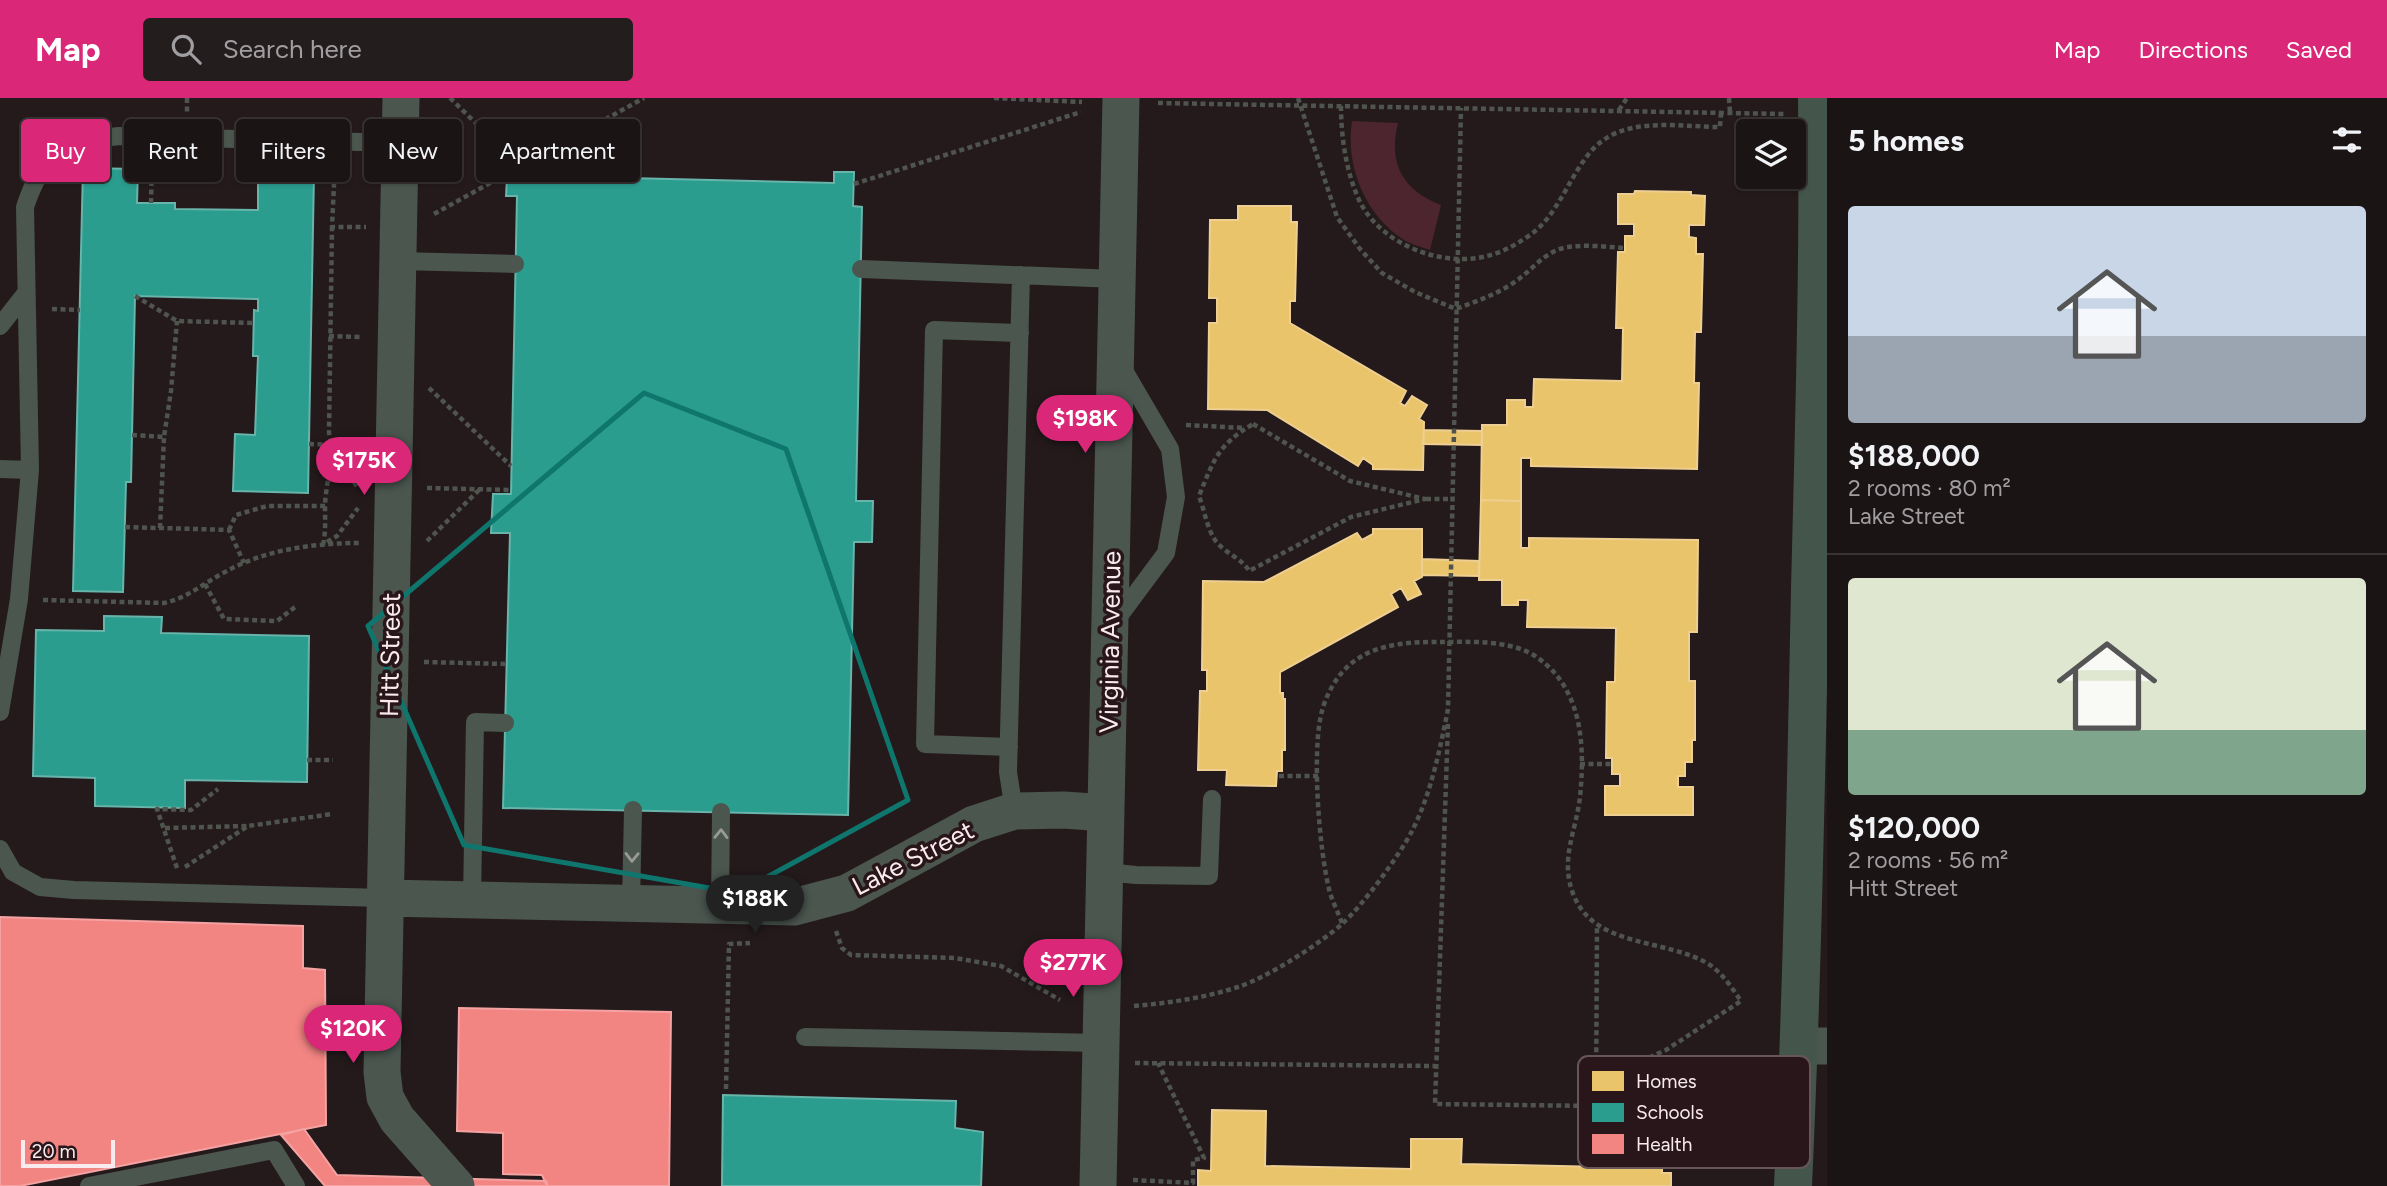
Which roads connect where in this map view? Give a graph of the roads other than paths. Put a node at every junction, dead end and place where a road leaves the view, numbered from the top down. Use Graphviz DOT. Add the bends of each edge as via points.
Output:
graph roads {
  1 [pos="401,98"];
  2 [pos="1121,98"];
  3 [pos="1801,106"];
  4 [pos="401,119"];
  5 [pos="364,142"];
  6 [pos="403,182"];
  7 [pos="1823,196"];
  8 [pos="407,236"];
  9 [pos="515,264"];
  10 [pos="860,269"];
  11 [pos="1021,275"];
  12 [pos="1117,279"];
  13 [pos="26,293"];
  14 [pos="0,326"];
  15 [pos="1020,333"];
  16 [pos="1115,357"];
  17 [pos="1821,368"];
  18 [pos="0,469"];
  19 [pos="30,470"];
  20 [pos="1110,628"];
  21 [pos="0,712"];
  22 [pos="505,723"];
  23 [pos="1009,747"];
  24 [pos="1212,799"];
  25 [pos="633,810"];
  26 [pos="1014,811"];
  27 [pos="721,813"];
  28 [pos="1106,813"];
  29 [pos="0,849"];
  30 [pos="1105,872"];
  31 [pos="385,898"];
  32 [pos="472,900"];
  33 [pos="631,904"];
  34 [pos="720,905"];
  35 [pos="805,1037"];
  36 [pos="1101,1043"];
  37 [pos="1813,1046"];
  38 [pos="1810,1067"];
  39 [pos="1796,1168"];
  40 [pos="163,1179"];
  41 [pos="1114,1183"];
  42 [pos="89,1186"];
  43 [pos="296,1186"];
  44 [pos="456,1186"];
  45 [pos="1793,1186"];
  1 -- 4 [label="street, Hitt Street"];
  2 -- 12 [label="street, Virginia Avenue"];
  3 -- 7 [label="main road"];
  5 -- 13 [label="lane" via="119,136 66,147 46,163 25,207"];
  6 -- 8 [label="street, Hitt Street"];
  7 -- 17 [label="main road"];
  8 -- 9 [label="lane"];
  8 -- 31 [label="street, Hitt Street" via="394,446 409,542"];
  10 -- 11 [label="lane"];
  11 -- 12 [label="lane"];
  11 -- 15 [label="lane"];
  12 -- 16 [label="street, Virginia Avenue"];
  13 -- 14 [label="lane"];
  13 -- 19 [label="lane"];
  15 -- 23 [label="lane"];
  15 -- 23 [label="lane" via="934,330 925,744"];
  16 -- 20 [label="street, Virginia Avenue"];
  16 -- 20 [label="lane" via="1170,449 1176,497 1166,552"];
  17 -- 37 [label="main road"];
  18 -- 19 [label="lane"];
  19 -- 21 [label="lane" via="19,599"];
  20 -- 28 [label="street, Virginia Avenue"];
  22 -- 32 [label="lane" via="475,722"];
  23 -- 26 [label="lane"];
  24 -- 30 [label="lane" via="1209,876"];
  25 -- 33 [label="lane, one-way"];
  26 -- 28 [label="street, Lake Street"];
  26 -- 34 [label="street, Lake Street" via="974,824 847,893 794,907"];
  34 -- 27 [label="lane, one-way"];
  28 -- 30 [label="street, Virginia Avenue"];
  29 -- 31 [label="lane" via="13,872 40,887"];
  30 -- 36 [label="street, Virginia Avenue"];
  31 -- 32 [label="street, Lake Street"];
  31 -- 44 [label="street, Hitt Street" via="385,1097 397,1119"];
  32 -- 33 [label="street, Lake Street"];
  33 -- 34 [label="street, Lake Street"];
  35 -- 36 [label="lane"];
  36 -- 41 [label="street, Virginia Avenue"];
  37 -- 38 [label="main road"];
  39 -- 45 [label="main road"];
  40 -- 42 [label="lane"];
  40 -- 43 [label="lane" via="274,1150"];
}
